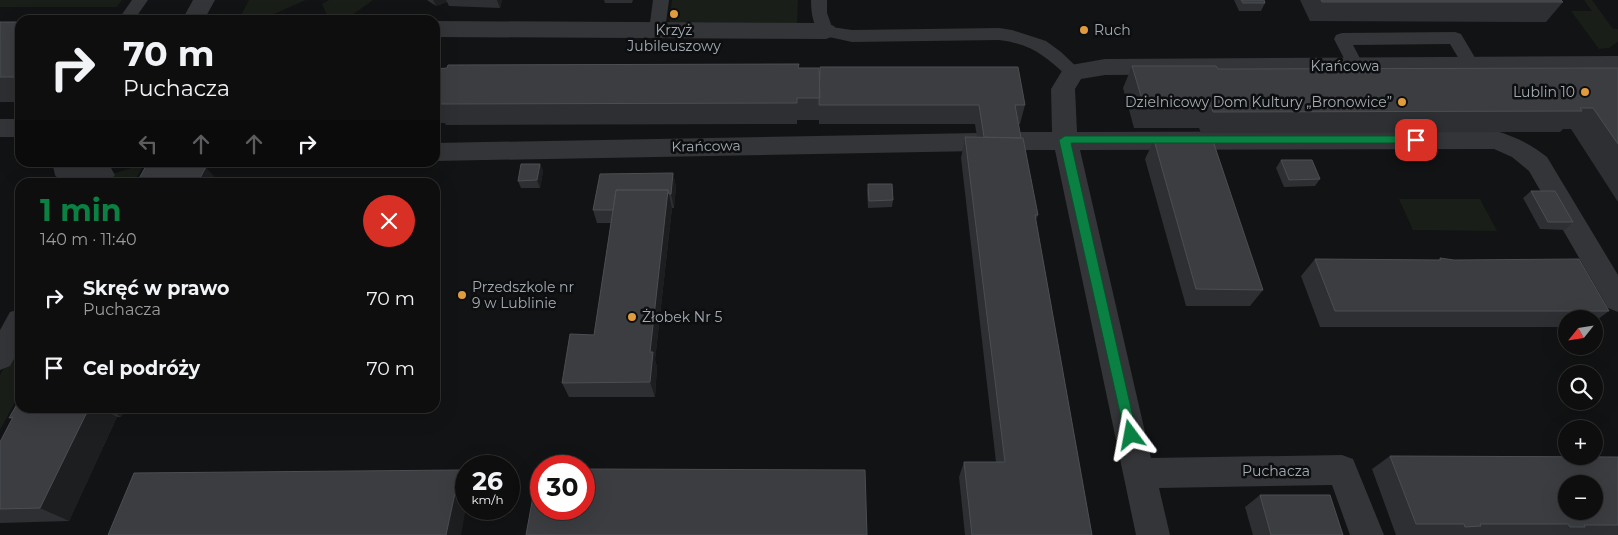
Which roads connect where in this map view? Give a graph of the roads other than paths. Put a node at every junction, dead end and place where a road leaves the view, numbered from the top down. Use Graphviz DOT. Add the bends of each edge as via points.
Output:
graph roads {
  1 [pos="140,0"];
  2 [pos="204,0"];
  3 [pos="661,0"];
  4 [pos="819,0"];
  5 [pos="130,15"];
  6 [pos="196,15"];
  7 [pos="440,29"];
  8 [pos="657,30"];
  9 [pos="826,31"];
  10 [pos="1618,64"];
  11 [pos="1471,65"];
  12 [pos="1356,66"];
  13 [pos="1073,72"];
  14 [pos="0,128"];
  15 [pos="15,128"];
  16 [pos="1065,140"];
  17 [pos="1013,141"];
  18 [pos="978,142"];
  19 [pos="440,152"];
  20 [pos="66,167"];
  21 [pos="103,173"];
  22 [pos="1618,300"];
  23 [pos="15,330"];
  24 [pos="0,357"];
  25 [pos="1140,473"];
  26 [pos="1153,535"];
  27 [pos="1367,535"];
  1 -- 5 [label="lane"];
  2 -- 6 [label="street"];
  3 -- 8 [label="lane"];
  4 -- 9 [label="lane" via="819,13"];
  7 -- 8 [label="street"];
  8 -- 9 [label="street"];
  9 -- 13 [label="lane" via="852,36 1022,36 1043,45"];
  10 -- 11 [label="street, Krańcowa"];
  11 -- 12 [label="street, Krańcowa"];
  11 -- 12 [label="lane" via="1455,38 1342,39"];
  12 -- 13 [label="street, Krańcowa" via="1105,67"];
  13 -- 16 [label="street" via="1063,89"];
  14 -- 15 [label="street"];
  16 -- 17 [label="street"];
  16 -- 22 [label="street" via="1496,140 1521,150 1538,164"];
  16 -- 25 [label="street"];
  18 -- 19 [label="street, Krańcowa"];
  20 -- 21 [label="street" via="68,175"];
  23 -- 24 [label="street"];
  25 -- 26 [label="street"];
  25 -- 27 [label="street, Puchacza" via="1342,470"];
}
